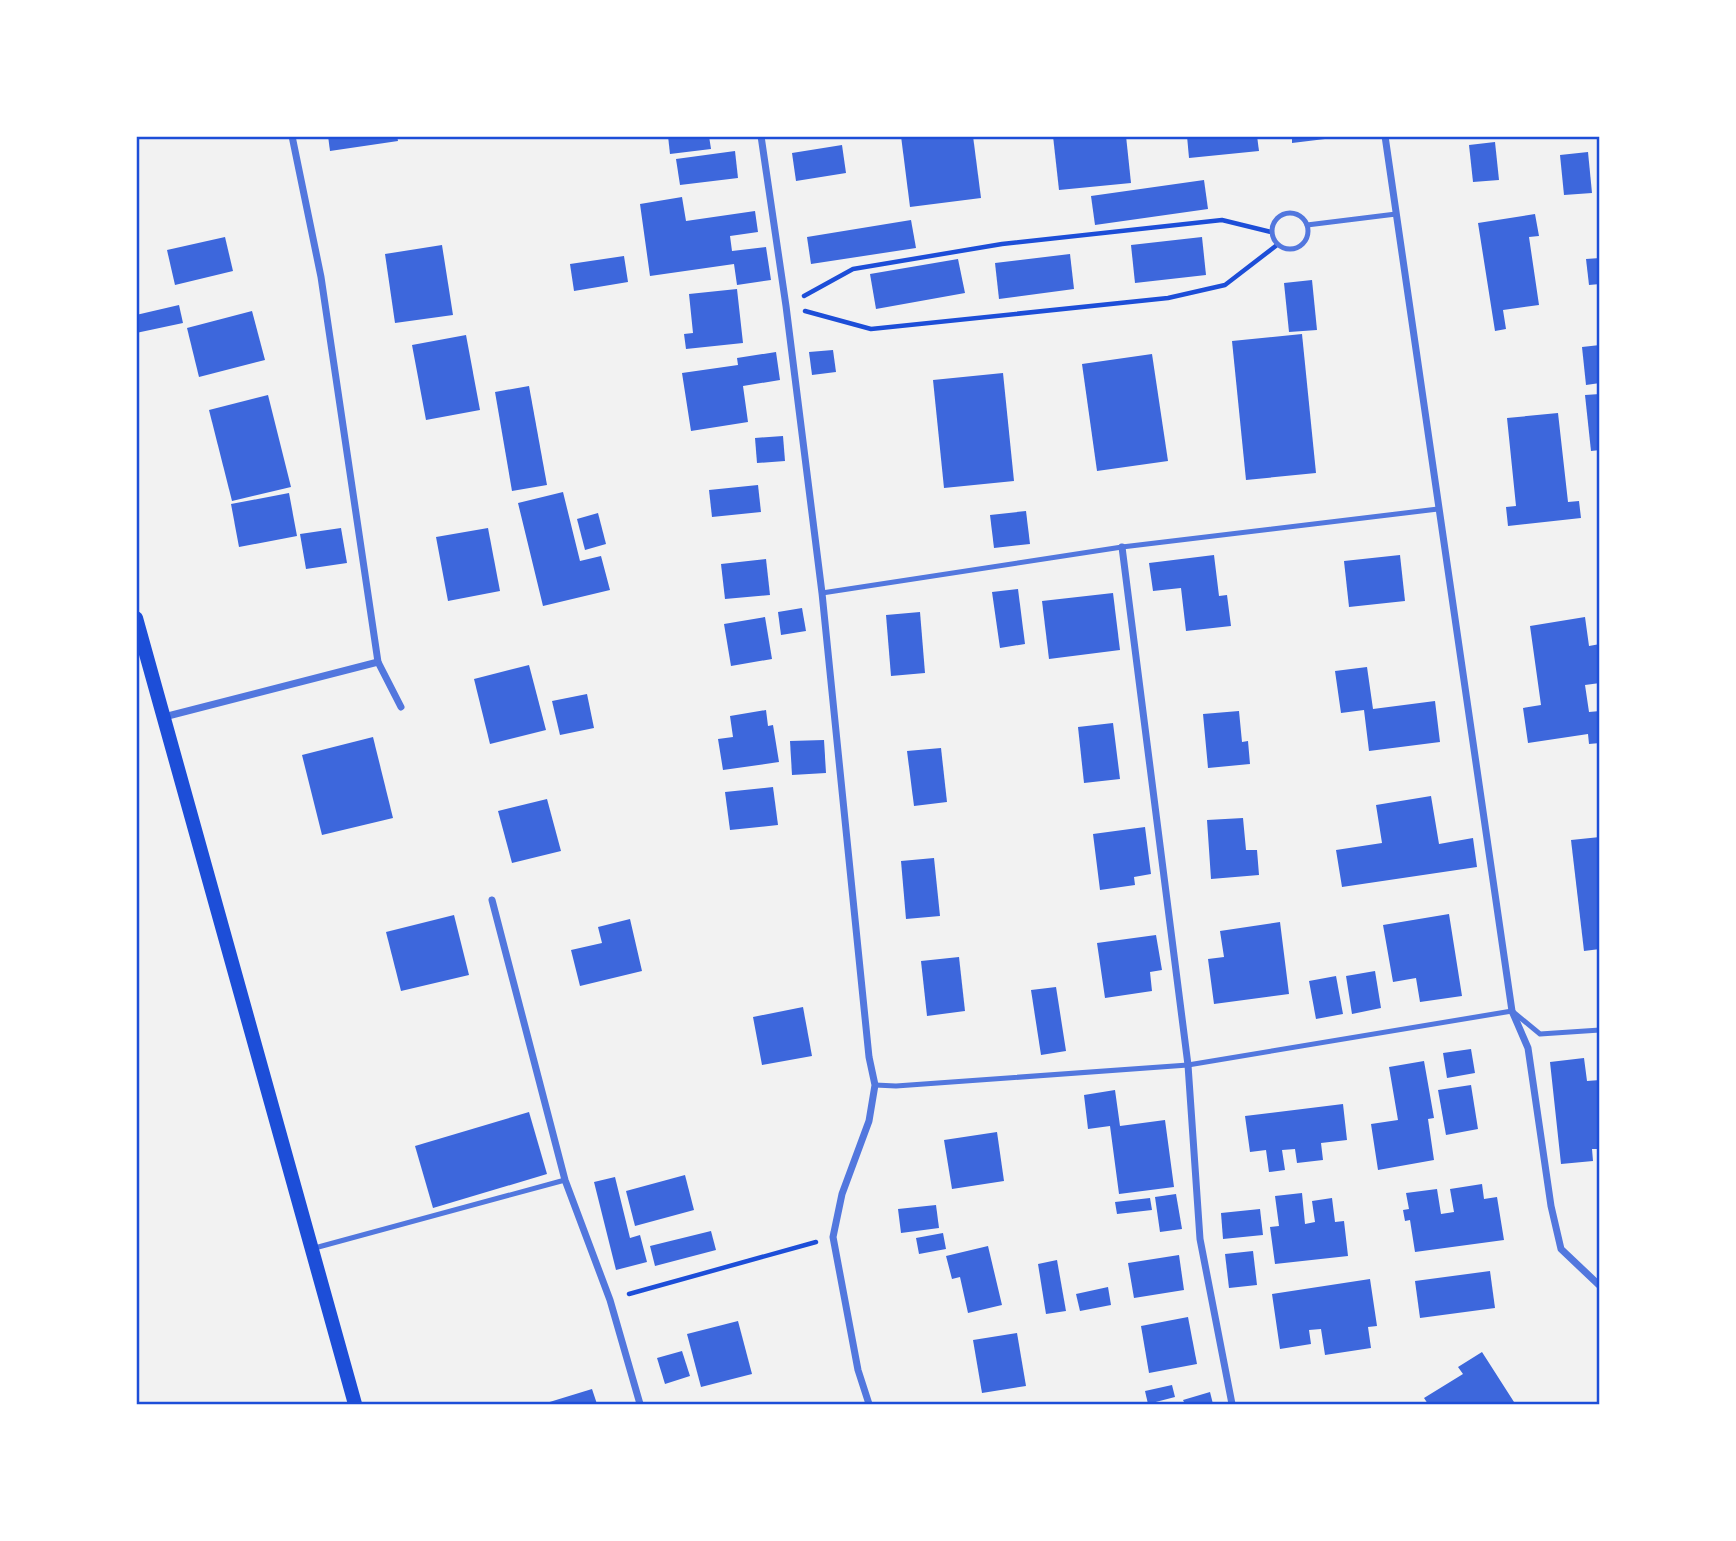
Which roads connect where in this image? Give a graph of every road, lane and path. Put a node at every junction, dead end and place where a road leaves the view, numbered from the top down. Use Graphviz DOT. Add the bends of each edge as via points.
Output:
graph roads {
  1 [pos="292,136"];
  2 [pos="761,136"];
  3 [pos="1385,136"];
  4 [pos="1396,214"];
  5 [pos="1307,225"];
  6 [pos="1271,232"];
  7 [pos="1277,244"];
  8 [pos="786,306"];
  9 [pos="1438,509"];
  10 [pos="1122,547"];
  11 [pos="822,593"];
  12 [pos="136,618"];
  13 [pos="378,662"];
  14 [pos="401,707"];
  15 [pos="163,718"];
  16 [pos="492,900"];
  17 [pos="1512,1011"];
  18 [pos="1600,1030"];
  19 [pos="1188,1065"];
  20 [pos="875,1084"];
  21 [pos="565,1180"];
  22 [pos="833,1237"];
  23 [pos="310,1249"];
  24 [pos="1600,1286"];
  25 [pos="610,1300"];
  26 [pos="355,1405"];
  27 [pos="640,1405"];
  28 [pos="869,1405"];
  29 [pos="1232,1405"];
  1 -- 13 [label="street" via="321,278"];
  2 -- 8 [label="street"];
  3 -- 4 [label="street"];
  4 -- 5 [label="lane"];
  4 -- 9 [label="street"];
  5 -- 6 [label="lane" via="1301,216 1287,212 1274,221"];
  5 -- 7 [label="lane" via="1307,237 1299,247"];
  6 -- 7 [label="lane"];
  6 -- 8 [label="path" via="1222,220 1002,244 853,269"];
  7 -- 8 [label="path" via="1225,285 1168,298 871,329"];
  8 -- 11 [label="street"];
  9 -- 10 [label="lane"];
  9 -- 17 [label="street"];
  10 -- 11 [label="lane"];
  10 -- 19 [label="street"];
  11 -- 20 [label="street"];
  12 -- 15 [label="main road"];
  13 -- 14 [label="street"];
  13 -- 15 [label="street"];
  15 -- 23 [label="main road"];
  16 -- 21 [label="street"];
  17 -- 18 [label="lane" via="1540,1034"];
  17 -- 19 [label="lane"];
  17 -- 24 [label="street" via="1528,1048 1561,1249"];
  19 -- 20 [label="lane"];
  19 -- 29 [label="street" via="1200,1239"];
  20 -- 22 [label="street" via="869,1121 842,1194"];
  21 -- 23 [label="lane"];
  21 -- 25 [label="street"];
  22 -- 25 [label="path"];
  22 -- 28 [label="street"];
  23 -- 26 [label="main road"];
  25 -- 27 [label="street"];
}
